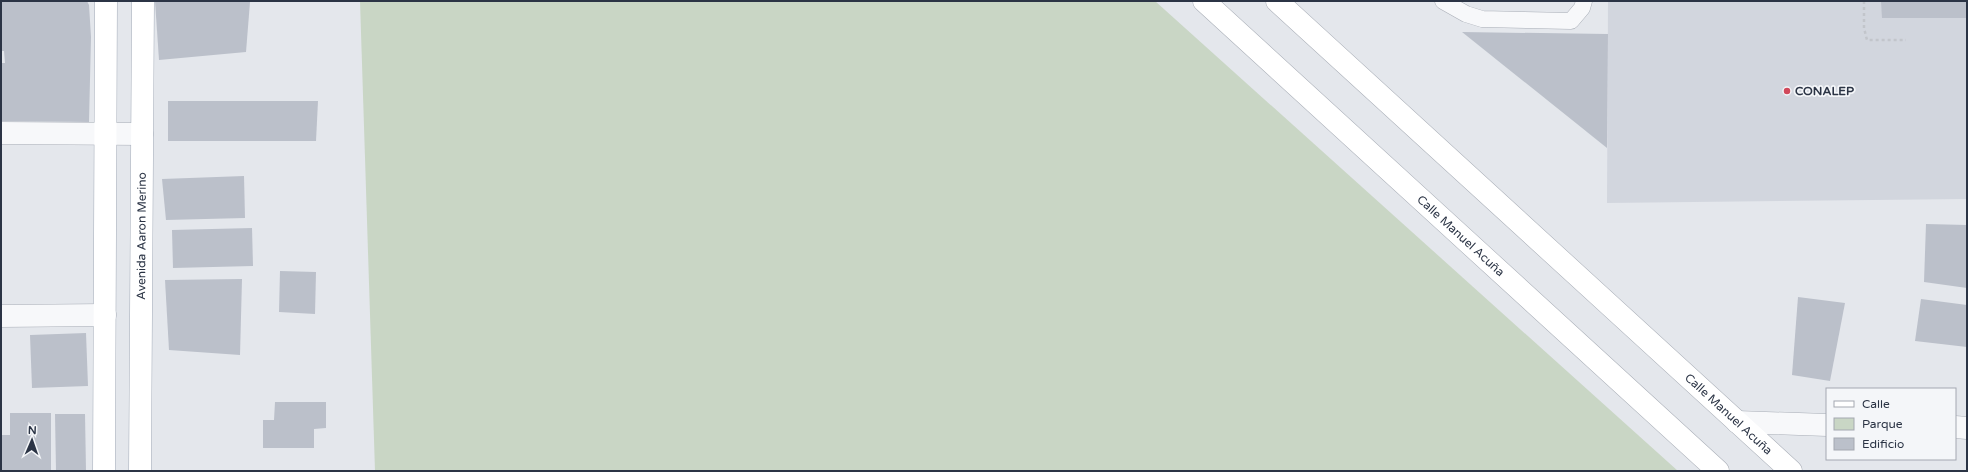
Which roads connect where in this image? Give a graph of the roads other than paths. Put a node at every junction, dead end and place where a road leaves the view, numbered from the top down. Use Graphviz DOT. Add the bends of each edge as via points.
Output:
graph roads {
  1 [pos="106,1"];
  2 [pos="143,1"];
  3 [pos="1204,1"];
  4 [pos="1277,1"];
  5 [pos="1443,1"];
  6 [pos="1584,1"];
  7 [pos="1,133"];
  8 [pos="106,133"];
  9 [pos="142,134"];
  10 [pos="105,315"];
  11 [pos="1,316"];
  12 [pos="1737,422"];
  13 [pos="1826,424"];
  14 [pos="1956,428"];
  15 [pos="1967,428"];
  16 [pos="104,471"];
  17 [pos="140,471"];
  18 [pos="1718,471"];
  19 [pos="1791,471"];
  1 -- 8 [label="main road"];
  2 -- 9 [label="main road, Avenida Aaron Merino"];
  3 -- 18 [label="main road, Calle Manuel Acuña"];
  4 -- 12 [label="main road, Calle Manuel Acuña"];
  5 -- 6 [label="lane" via="1466,14 1482,19 1571,21 1582,8"];
  7 -- 8 [label="street"];
  8 -- 9 [label="street"];
  8 -- 10 [label="main road"];
  9 -- 17 [label="main road, Avenida Aaron Merino"];
  10 -- 11 [label="street"];
  10 -- 16 [label="main road"];
  12 -- 13 [label="street"];
  12 -- 19 [label="main road, Calle Manuel Acuña"];
  14 -- 15 [label="street"];
}
